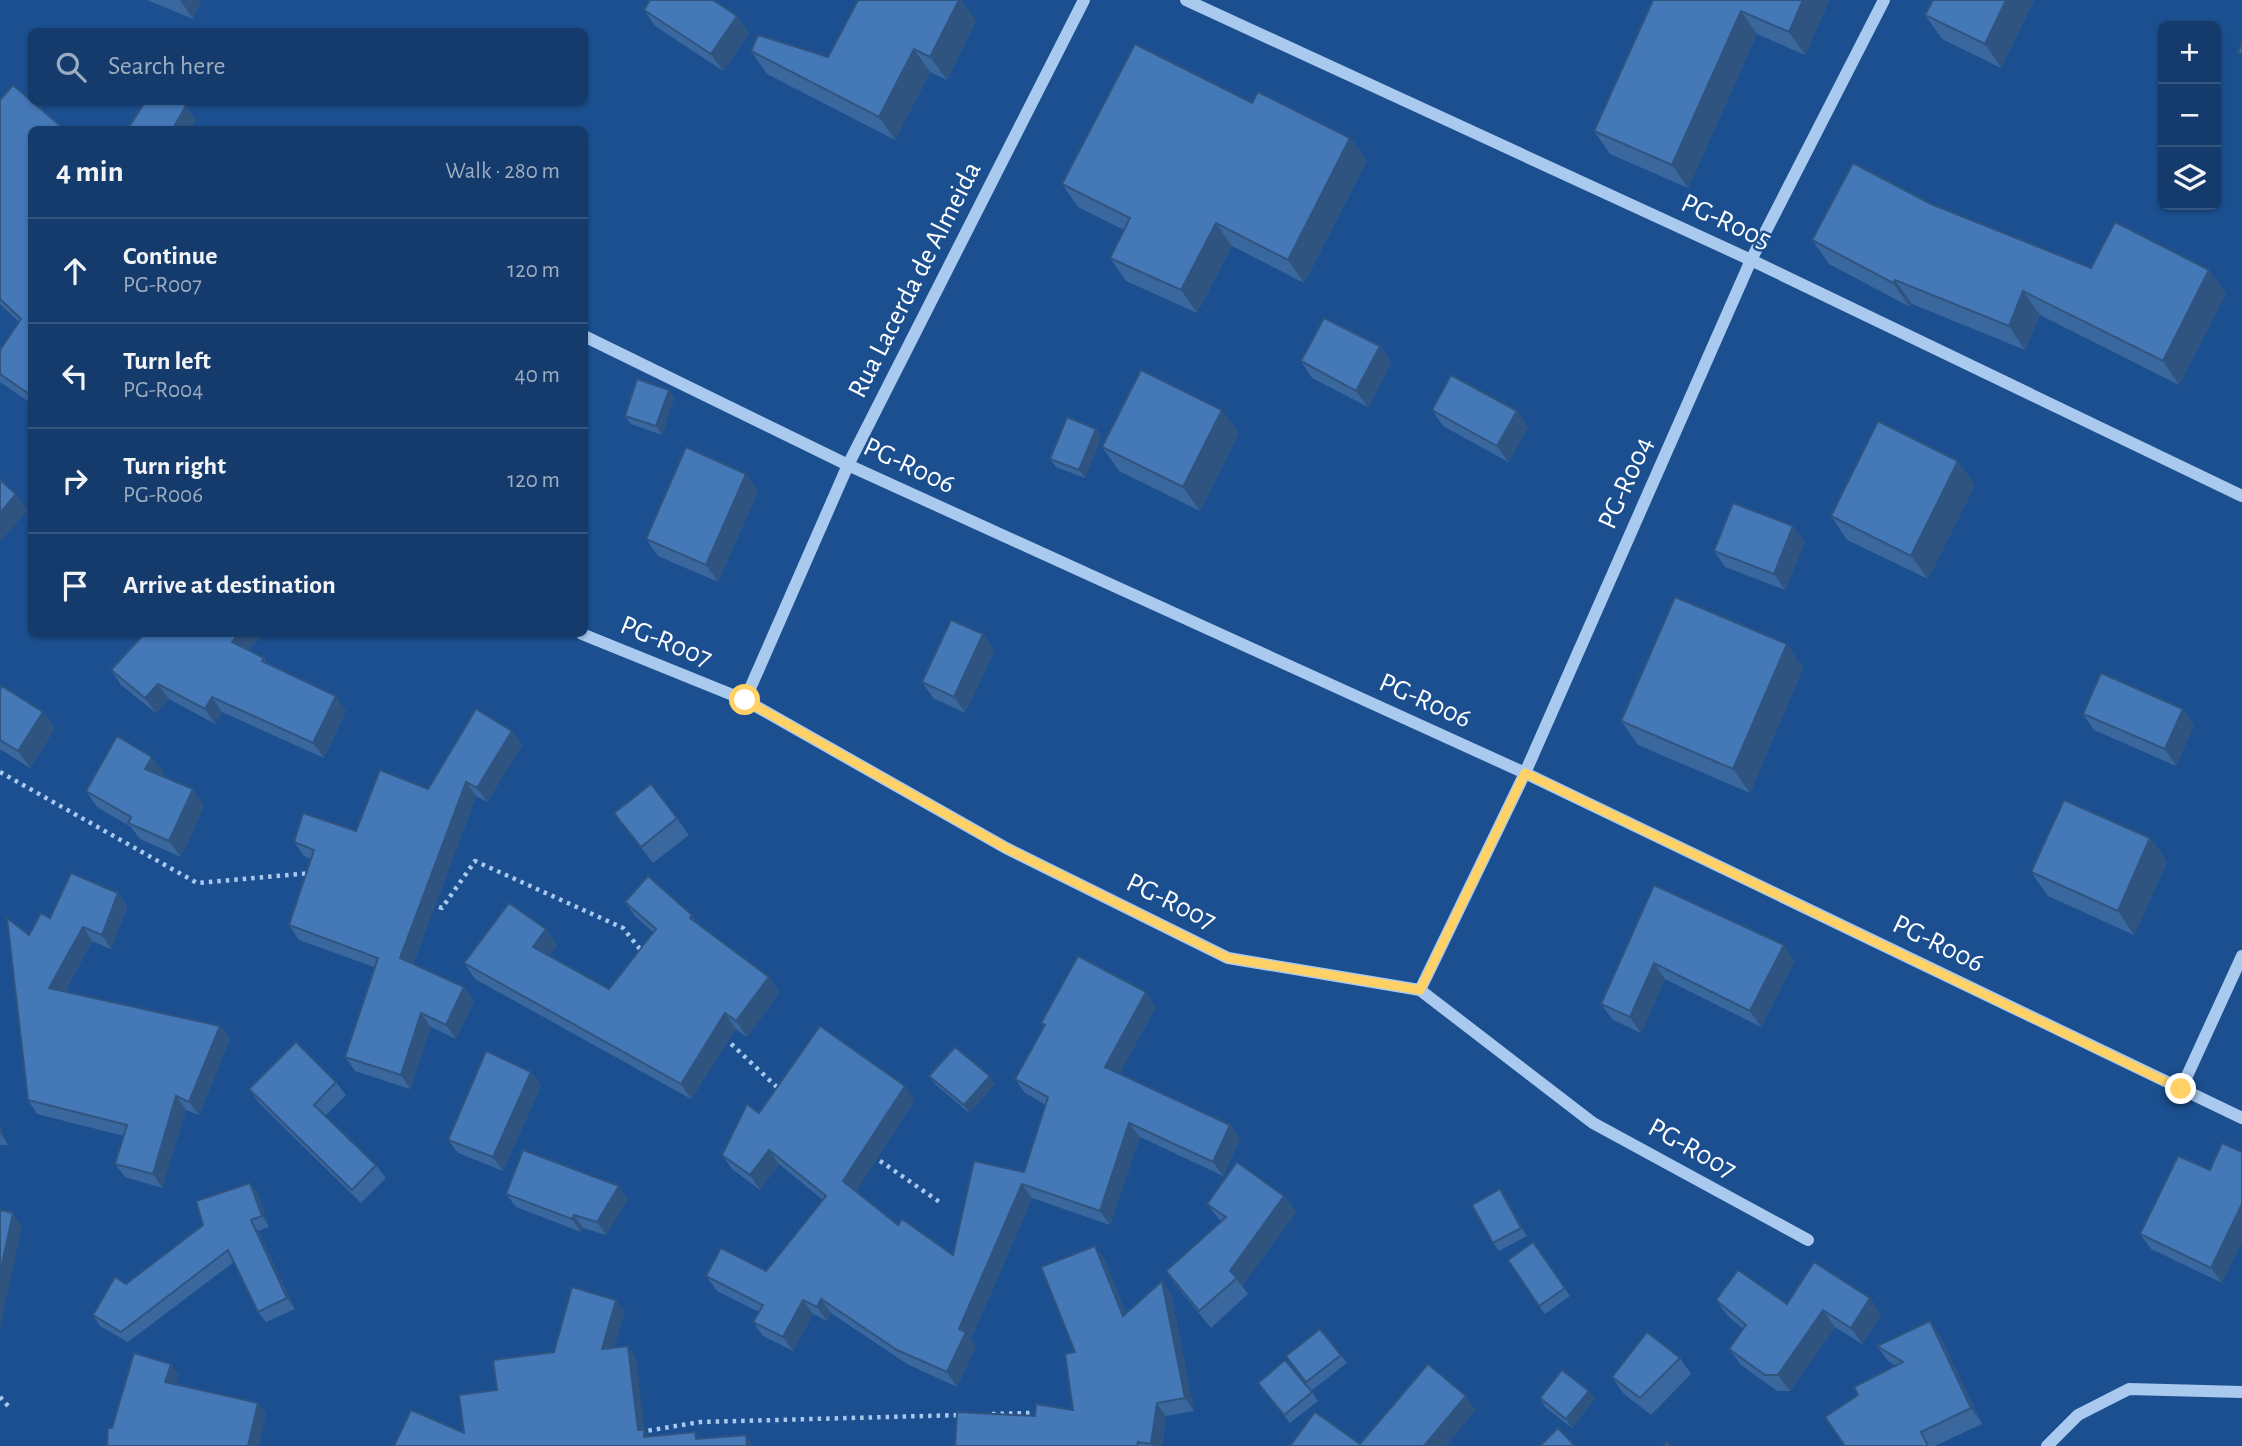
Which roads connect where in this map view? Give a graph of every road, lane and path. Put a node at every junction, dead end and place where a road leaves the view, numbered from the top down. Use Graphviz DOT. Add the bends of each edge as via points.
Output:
graph roads {
  1 [pos="1084,0"];
  2 [pos="1186,0"];
  3 [pos="1884,0"];
  4 [pos="1751,260"];
  5 [pos="588,338"];
  6 [pos="848,465"];
  7 [pos="2242,496"];
  8 [pos="588,636"];
  9 [pos="745,700"];
  10 [pos="0,772"];
  11 [pos="1525,773"];
  12 [pos="320,872"];
  13 [pos="430,904"];
  14 [pos="2242,956"];
  15 [pos="647,957"];
  16 [pos="1420,990"];
  17 [pos="718,1032"];
  18 [pos="2181,1089"];
  19 [pos="788,1098"];
  20 [pos="2242,1118"];
  21 [pos="865,1150"];
  22 [pos="941,1203"];
  23 [pos="1808,1240"];
  24 [pos="2242,1392"];
  25 [pos="0,1397"];
  26 [pos="10,1408"];
  27 [pos="1030,1413"];
  28 [pos="989,1414"];
  29 [pos="975,1415"];
  30 [pos="632,1434"];
  31 [pos="2048,1446"];
  1 -- 6 [label="street, Rua Lacerda de Almeida"];
  2 -- 4 [label="street, PG-R005"];
  3 -- 4 [label="street, PG-R004"];
  4 -- 7 [label="street, PG-R005"];
  4 -- 11 [label="street, PG-R004"];
  5 -- 6 [label="street, PG-R006"];
  6 -- 9 [label="street, Rua Lacerda de Almeida"];
  6 -- 11 [label="street, PG-R006"];
  8 -- 9 [label="street, PG-R007"];
  9 -- 16 [label="street, PG-R007" via="1006,848 1228,958"];
  10 -- 12 [label="path" via="197,883"];
  11 -- 16 [label="street, PG-R004"];
  11 -- 18 [label="street, PG-R006"];
  13 -- 15 [label="path" via="442,908 475,861 623,928"];
  14 -- 18 [label="street"];
  16 -- 23 [label="street, PG-R007" via="1593,1123"];
  17 -- 19 [label="path"];
  18 -- 20 [label="street, PG-R006"];
  21 -- 22 [label="path"];
  24 -- 31 [label="street" via="2129,1389 2078,1415"];
  25 -- 26 [label="path"];
  27 -- 28 [label="path"];
  29 -- 30 [label="path" via="700,1422"];
}
